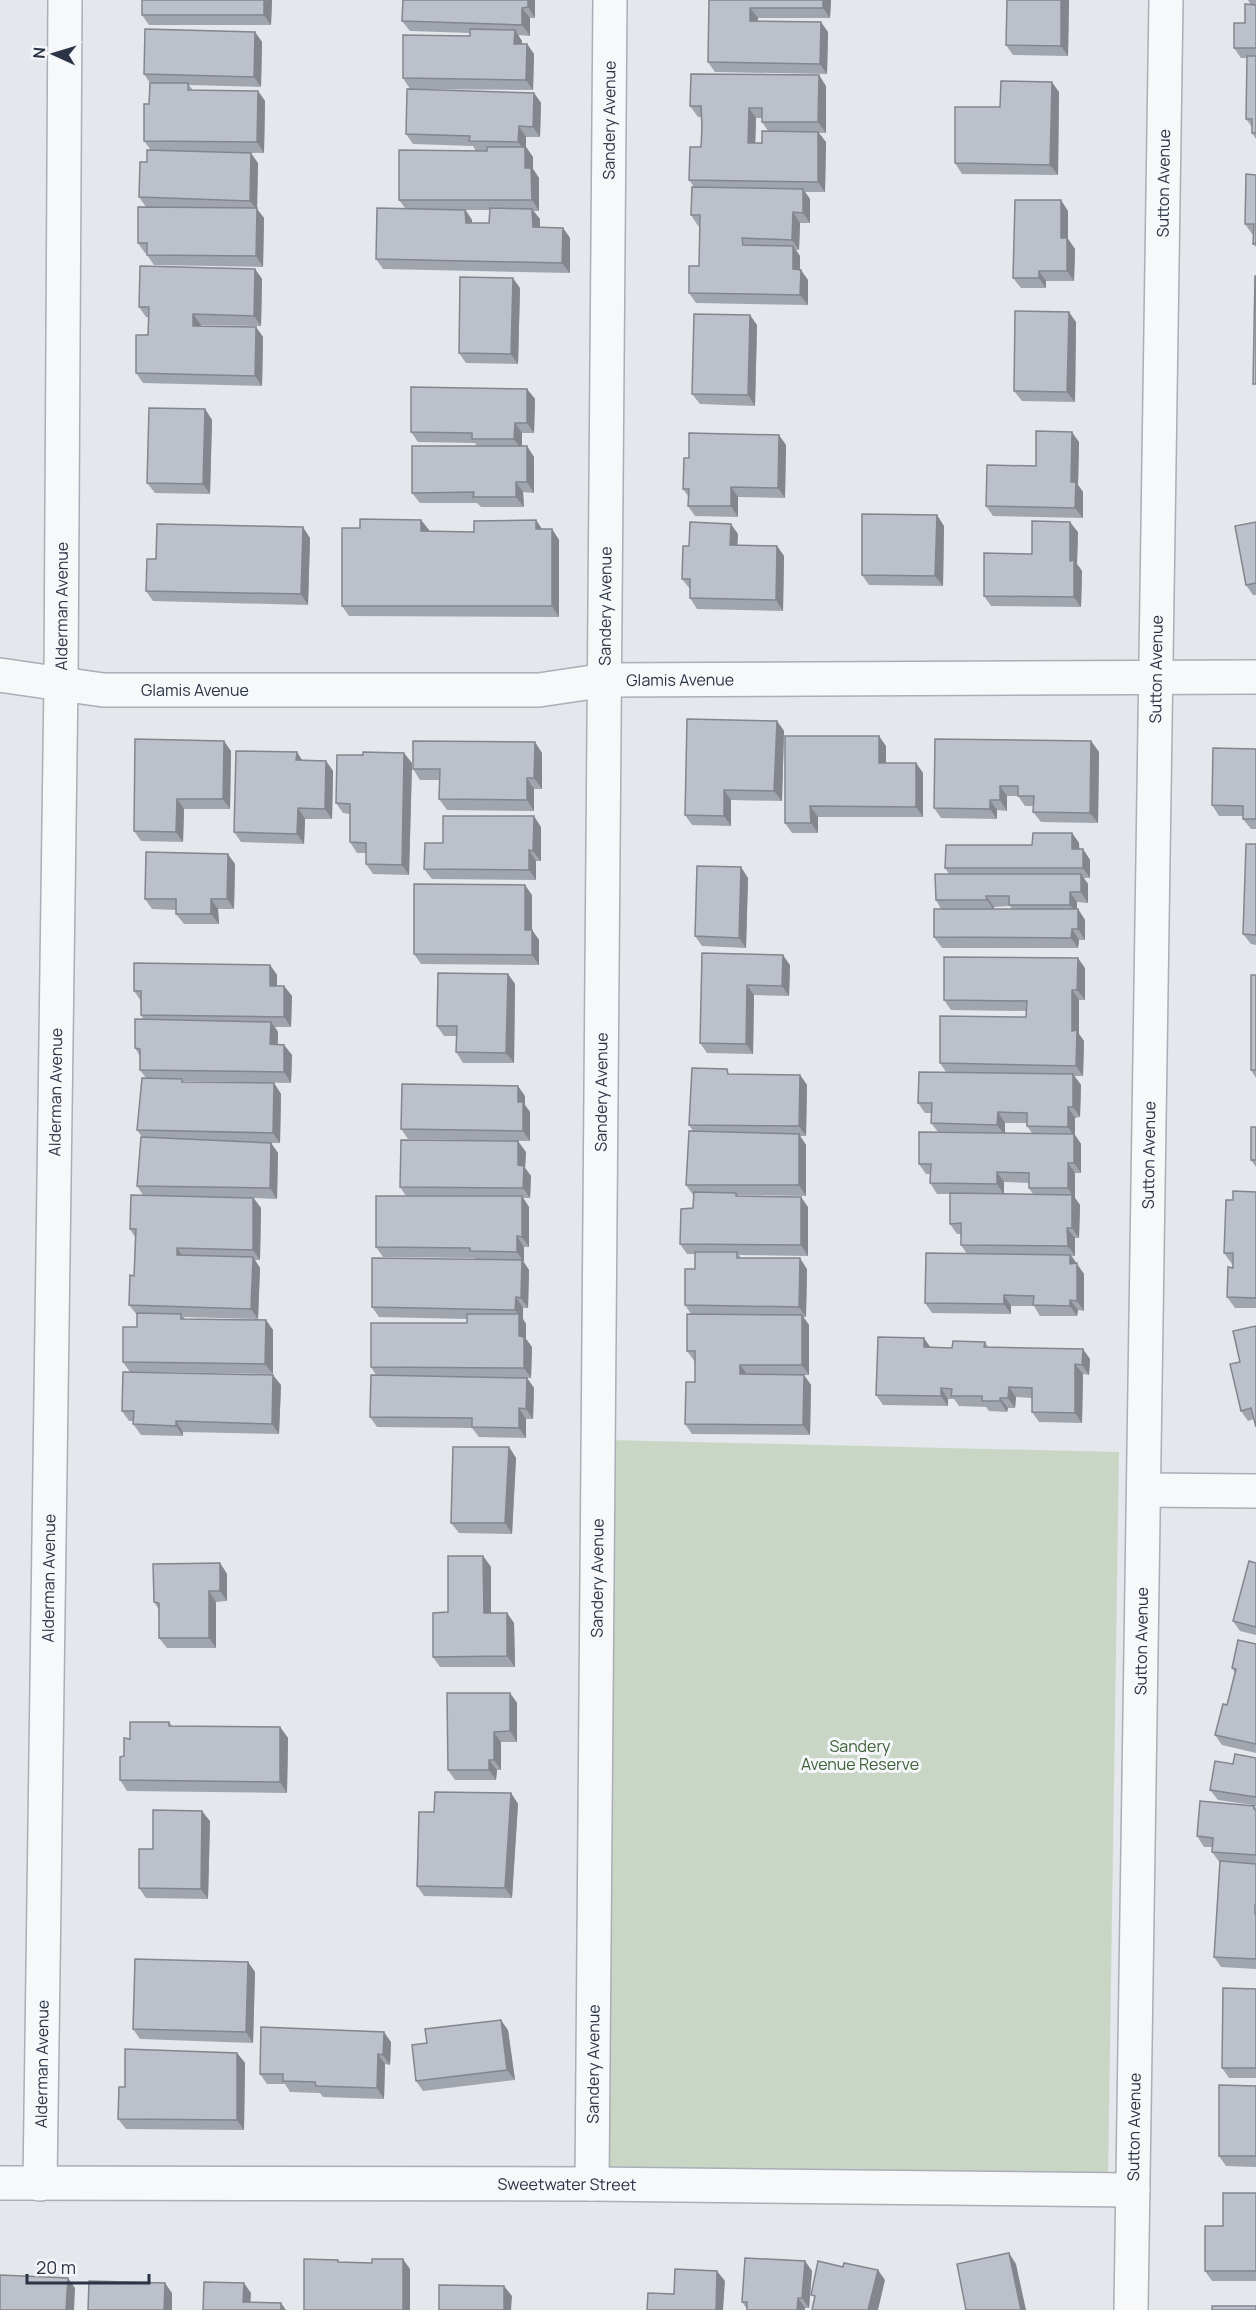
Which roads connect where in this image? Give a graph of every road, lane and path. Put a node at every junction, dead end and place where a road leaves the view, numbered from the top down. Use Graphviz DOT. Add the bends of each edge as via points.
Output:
graph roads {
  1 [pos="65,0"];
  2 [pos="610,0"];
  3 [pos="1166,0"];
  4 [pos="0,675"];
  5 [pos="1158,677"];
  6 [pos="1256,677"];
  7 [pos="606,680"];
  8 [pos="61,682"];
  9 [pos="1144,1491"];
  10 [pos="1256,1491"];
  11 [pos="0,2183"];
  12 [pos="40,2184"];
  13 [pos="592,2184"];
  14 [pos="1132,2190"];
  15 [pos="1131,2310"];
  1 -- 8 [label="street, Alderman Avenue"];
  2 -- 7 [label="street, Sandery Avenue"];
  3 -- 5 [label="street, Sutton Avenue"];
  4 -- 8 [label="street, Glamis Avenue"];
  5 -- 6 [label="street, Glamis Avenue"];
  5 -- 7 [label="street, Glamis Avenue"];
  5 -- 9 [label="street, Sutton Avenue"];
  7 -- 8 [label="street, Glamis Avenue" via="539,690 103,690"];
  7 -- 13 [label="street, Sandery Avenue"];
  8 -- 12 [label="street, Alderman Avenue"];
  9 -- 10 [label="street"];
  9 -- 14 [label="street, Sutton Avenue"];
  11 -- 12 [label="street, Sweetwater Street"];
  12 -- 13 [label="street, Sweetwater Street"];
  13 -- 14 [label="street, Sweetwater Street"];
  14 -- 15 [label="street, Sutton Avenue"];
}
